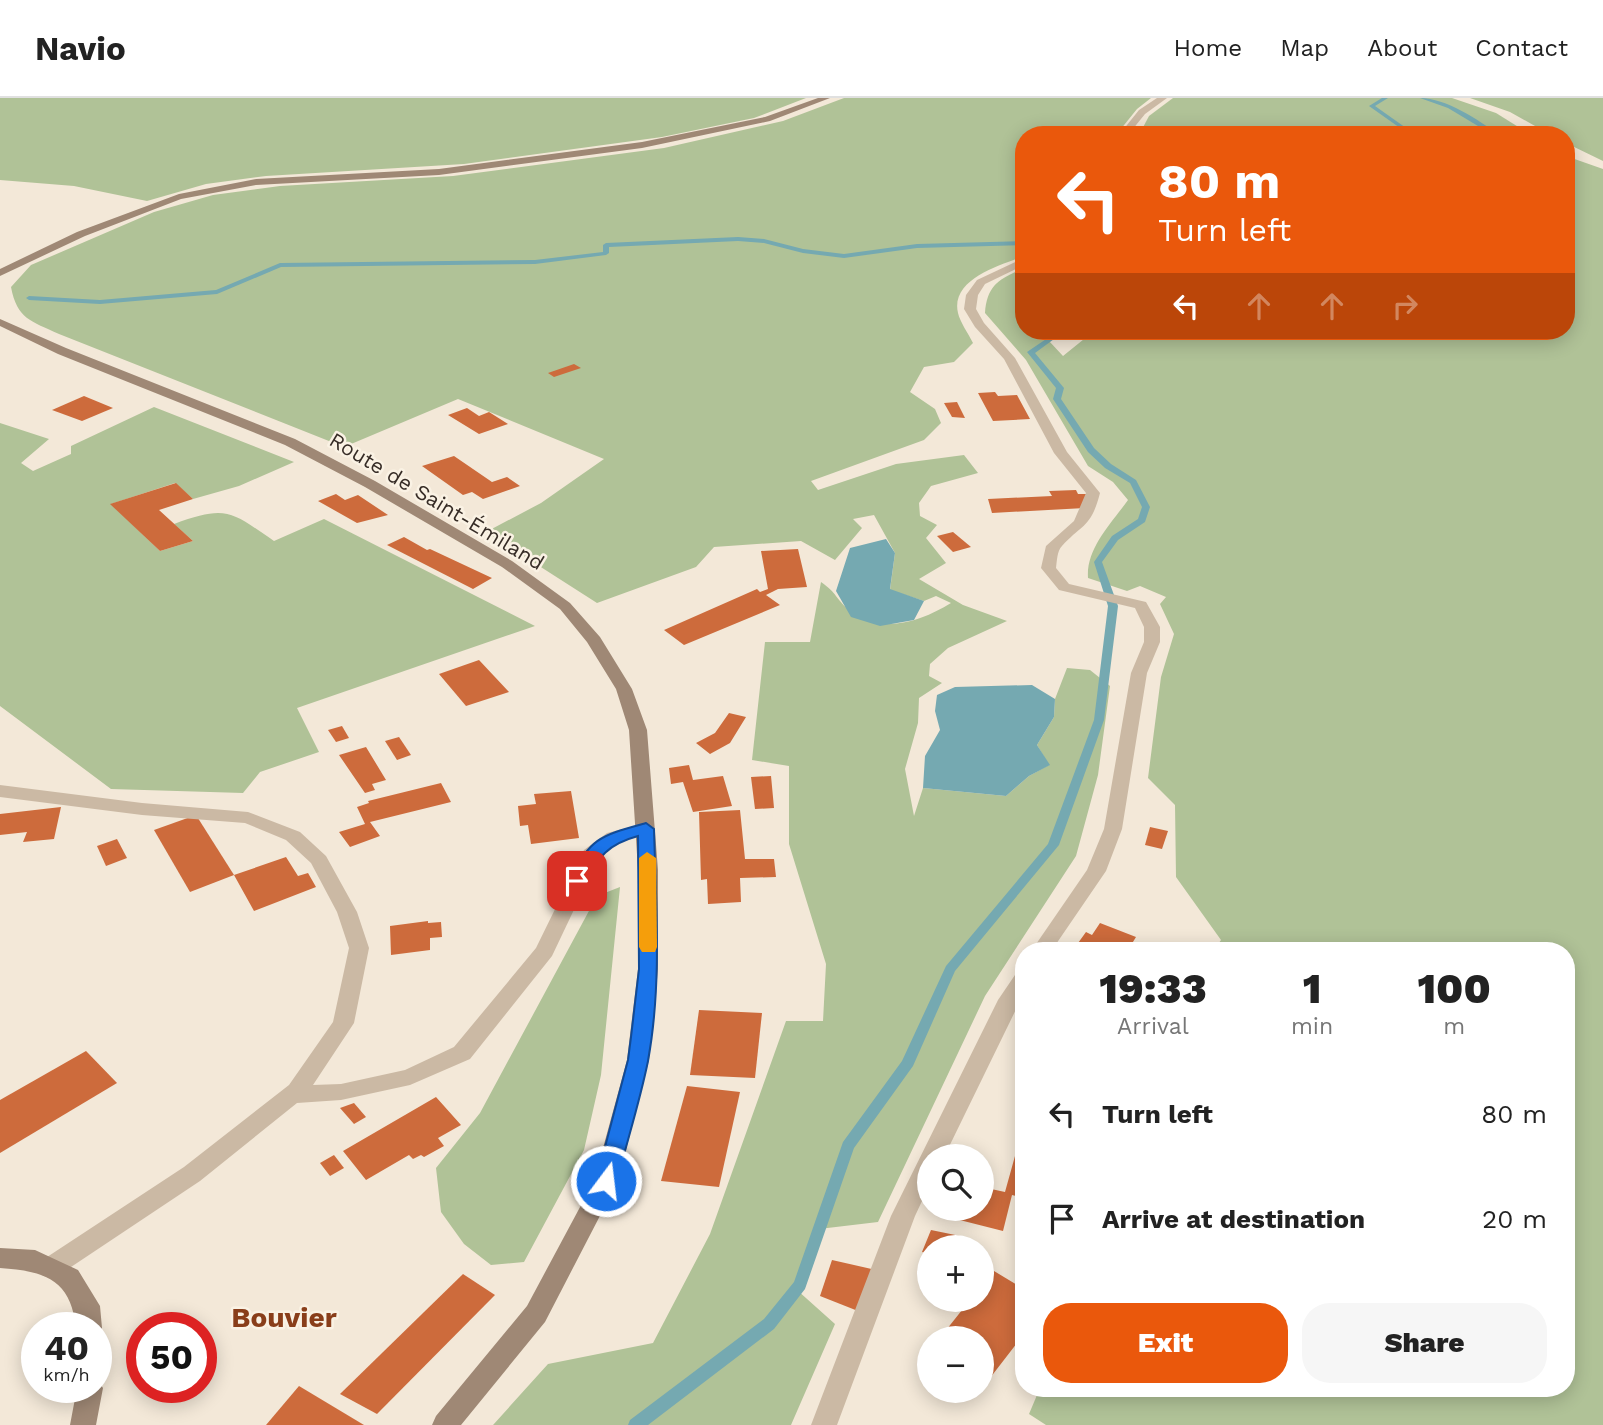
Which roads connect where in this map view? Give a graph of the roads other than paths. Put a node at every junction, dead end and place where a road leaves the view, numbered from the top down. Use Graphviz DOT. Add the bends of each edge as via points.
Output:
graph roads {
  1 [pos="826,98"];
  2 [pos="1163,98"];
  3 [pos="1131,126"];
  4 [pos="1015,265"];
  5 [pos="0,273"];
  6 [pos="0,322"];
  7 [pos="0,790"];
  8 [pos="646,829"];
  9 [pos="1047,942"];
  10 [pos="1015,990"];
  11 [pos="292,1095"];
  12 [pos="938,1144"];
  13 [pos="917,1187"];
  14 [pos="0,1258"];
  15 [pos="50,1268"];
  16 [pos="88,1312"];
  17 [pos="87,1403"];
  18 [pos="83,1425"];
  19 [pos="445,1425"];
  20 [pos="824,1425"];
  1 -- 5 [label="main road" via="767,119 642,145 439,172 256,182 179,197 81,234"];
  2 -- 3 [label="street"];
  4 -- 9 [label="street" via="981,282 970,309 1009,358 1061,453 1093,493 1080,527 1053,546 1048,568 1064,587 1129,601 1145,610 1153,642 1139,673 1113,829 1096,871"];
  6 -- 8 [label="main road, Route de Saint-Émiland" via="290,442 507,564 565,606 594,640 624,689 638,730"];
  7 -- 11 [label="street" via="248,818 293,836 319,860 347,912 359,948 343,1023"];
  8 -- 11 [label="street" via="614,837 591,854 545,951 462,1053 410,1077 341,1092"];
  8 -- 19 [label="main road, Route de Saint-Émiland" via="648,969 641,1034 606,1181 536,1314"];
  10 -- 12 [label="street"];
  11 -- 15 [label="street" via="192,1174"];
  13 -- 20 [label="street"];
  14 -- 15 [label="main road" via="35,1260"];
  15 -- 16 [label="main road" via="69,1277"];
  17 -- 18 [label="main road"];
}
